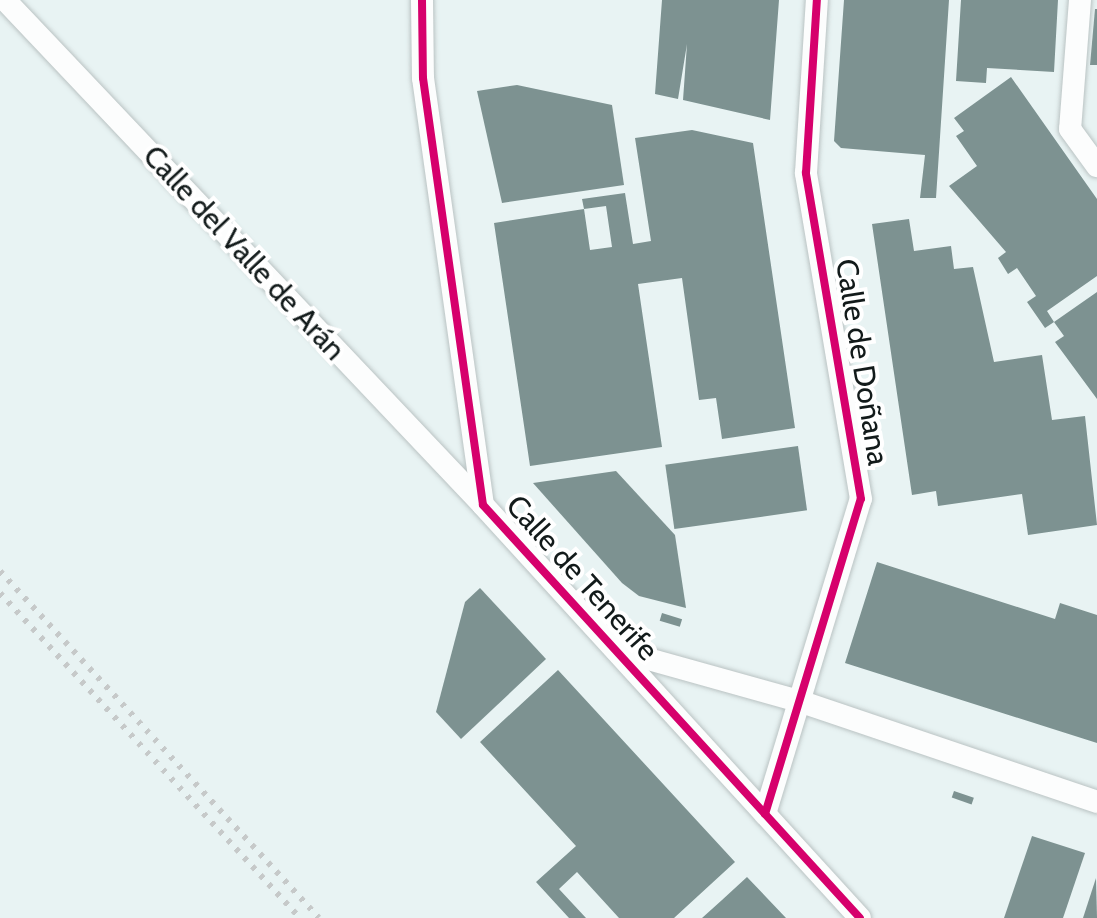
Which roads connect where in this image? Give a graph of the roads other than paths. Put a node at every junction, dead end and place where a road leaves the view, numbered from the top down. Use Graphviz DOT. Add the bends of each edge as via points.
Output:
graph roads {
  1 [pos="5,0"];
  2 [pos="422,0"];
  3 [pos="817,0"];
  4 [pos="1080,0"];
  5 [pos="1097,166"];
  6 [pos="483,505"];
  7 [pos="615,649"];
  8 [pos="799,701"];
  9 [pos="1097,802"];
  10 [pos="765,814"];
  11 [pos="860,918"];
  1 -- 6 [label="street, Calle del Valle de Arán"];
  2 -- 6 [label="street, Calle de Tenerife" via="423,78"];
  3 -- 8 [label="street, Calle de Doñana" via="806,173 861,499"];
  4 -- 5 [label="street" via="1070,129"];
  6 -- 7 [label="street, Calle de Tenerife"];
  7 -- 8 [label="street"];
  7 -- 10 [label="street, Calle de Tenerife"];
  8 -- 9 [label="street"];
  8 -- 10 [label="street, Calle de Doñana"];
  10 -- 11 [label="street, Calle de Tenerife"];
}
